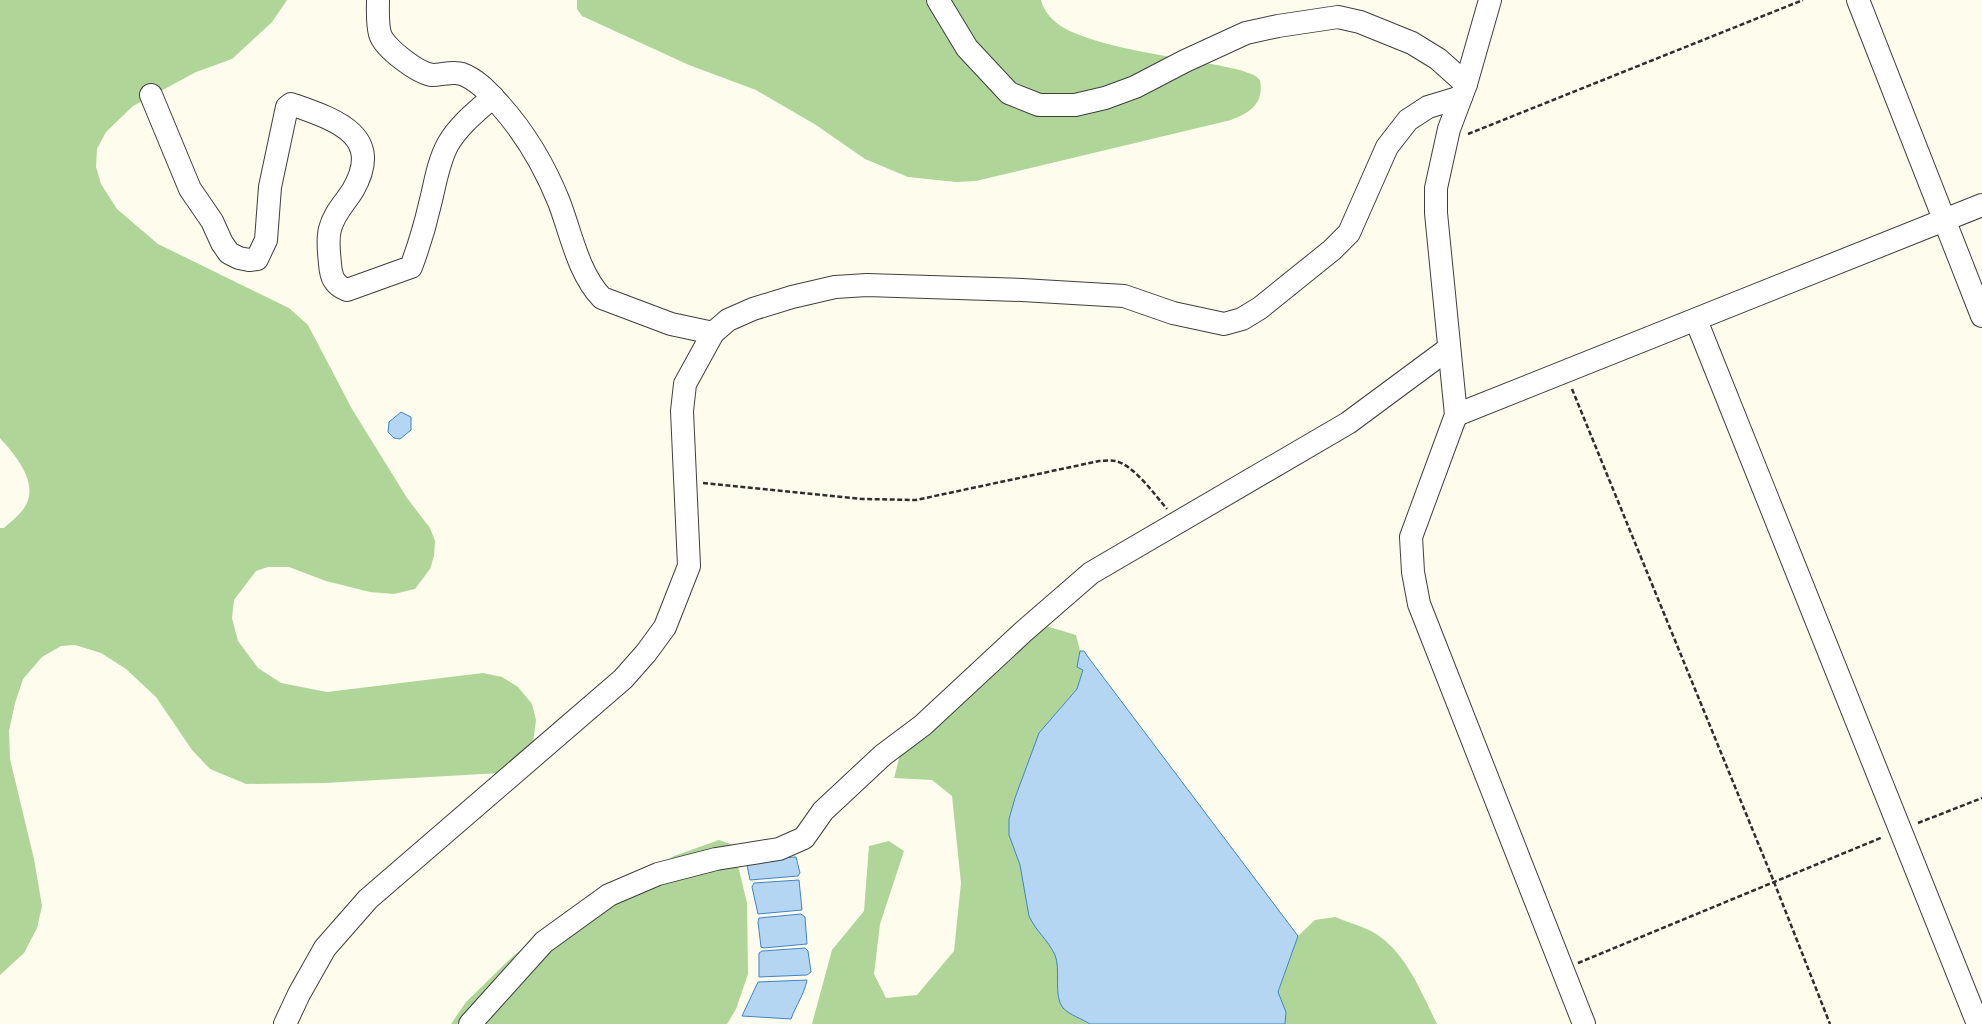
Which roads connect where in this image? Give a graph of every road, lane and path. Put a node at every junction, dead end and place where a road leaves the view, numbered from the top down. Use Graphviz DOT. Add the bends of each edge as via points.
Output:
graph roads {
  1 [pos="378,0"];
  2 [pos="938,0"];
  3 [pos="1490,0"];
  4 [pos="1803,0"];
  5 [pos="1858,0"];
  6 [pos="1463,90"];
  7 [pos="152,95"];
  8 [pos="493,97"];
  9 [pos="1449,129"];
  10 [pos="1982,205"];
  11 [pos="1944,220"];
  12 [pos="1982,316"];
  13 [pos="1696,320"];
  14 [pos="713,333"];
  15 [pos="1448,350"];
  16 [pos="1564,371"];
  17 [pos="1456,416"];
  18 [pos="686,481"];
  19 [pos="1179,522"];
  20 [pos="1982,798"];
  21 [pos="1901,830"];
  22 [pos="1774,882"];
  23 [pos="1562,969"];
  24 [pos="285,1024"];
  25 [pos="470,1024"];
  26 [pos="1584,1024"];
  27 [pos="1830,1024"];
  28 [pos="1978,1024"];
  1 -- 8 [label="street" via="380,36 416,70 434,75 461,74 483,86"];
  2 -- 6 [label="street" via="967,48 1008,93 1039,105 1075,105 1105,98 1135,87 1246,33 1338,17 1360,22 1412,43 1438,59"];
  3 -- 6 [label="street"];
  4 -- 9 [label="path" via="1469,134"];
  5 -- 11 [label="street"];
  6 -- 9 [label="street"];
  6 -- 14 [label="street" via="1408,120 1387,147 1349,232 1332,250 1242,319 1224,324 1174,313 1124,296 867,285 835,287 753,309 728,320"];
  7 -- 8 [label="street" via="190,189 229,253 249,260 258,259 266,240 270,187 287,107 291,104 333,119 354,134 362,150 361,173 336,214 328,245 333,281 347,290 411,267 447,146 467,120"];
  8 -- 14 [label="street" via="539,159 593,289 602,298 671,324"];
  9 -- 15 [label="street" via="1436,188"];
  10 -- 11 [label="street"];
  11 -- 12 [label="street"];
  11 -- 13 [label="street"];
  13 -- 16 [label="street"];
  13 -- 21 [label="street"];
  14 -- 18 [label="street" via="686,384 682,411"];
  15 -- 17 [label="street"];
  15 -- 19 [label="street" via="1348,423"];
  16 -- 17 [label="street"];
  16 -- 22 [label="path"];
  17 -- 23 [label="street" via="1411,537 1412,572 1419,604"];
  18 -- 19 [label="path" via="862,499 916,500 1114,460 1132,470"];
  18 -- 24 [label="street" via="689,566 665,627 646,653 623,679 368,899 325,948"];
  19 -- 25 [label="street" via="1091,573 923,725 883,755 823,811 804,838 779,849 716,859 658,874 609,895 544,942"];
  20 -- 21 [label="path"];
  21 -- 22 [label="path"];
  21 -- 28 [label="street"];
  22 -- 23 [label="path"];
  22 -- 27 [label="path"];
  23 -- 26 [label="street"];
}
